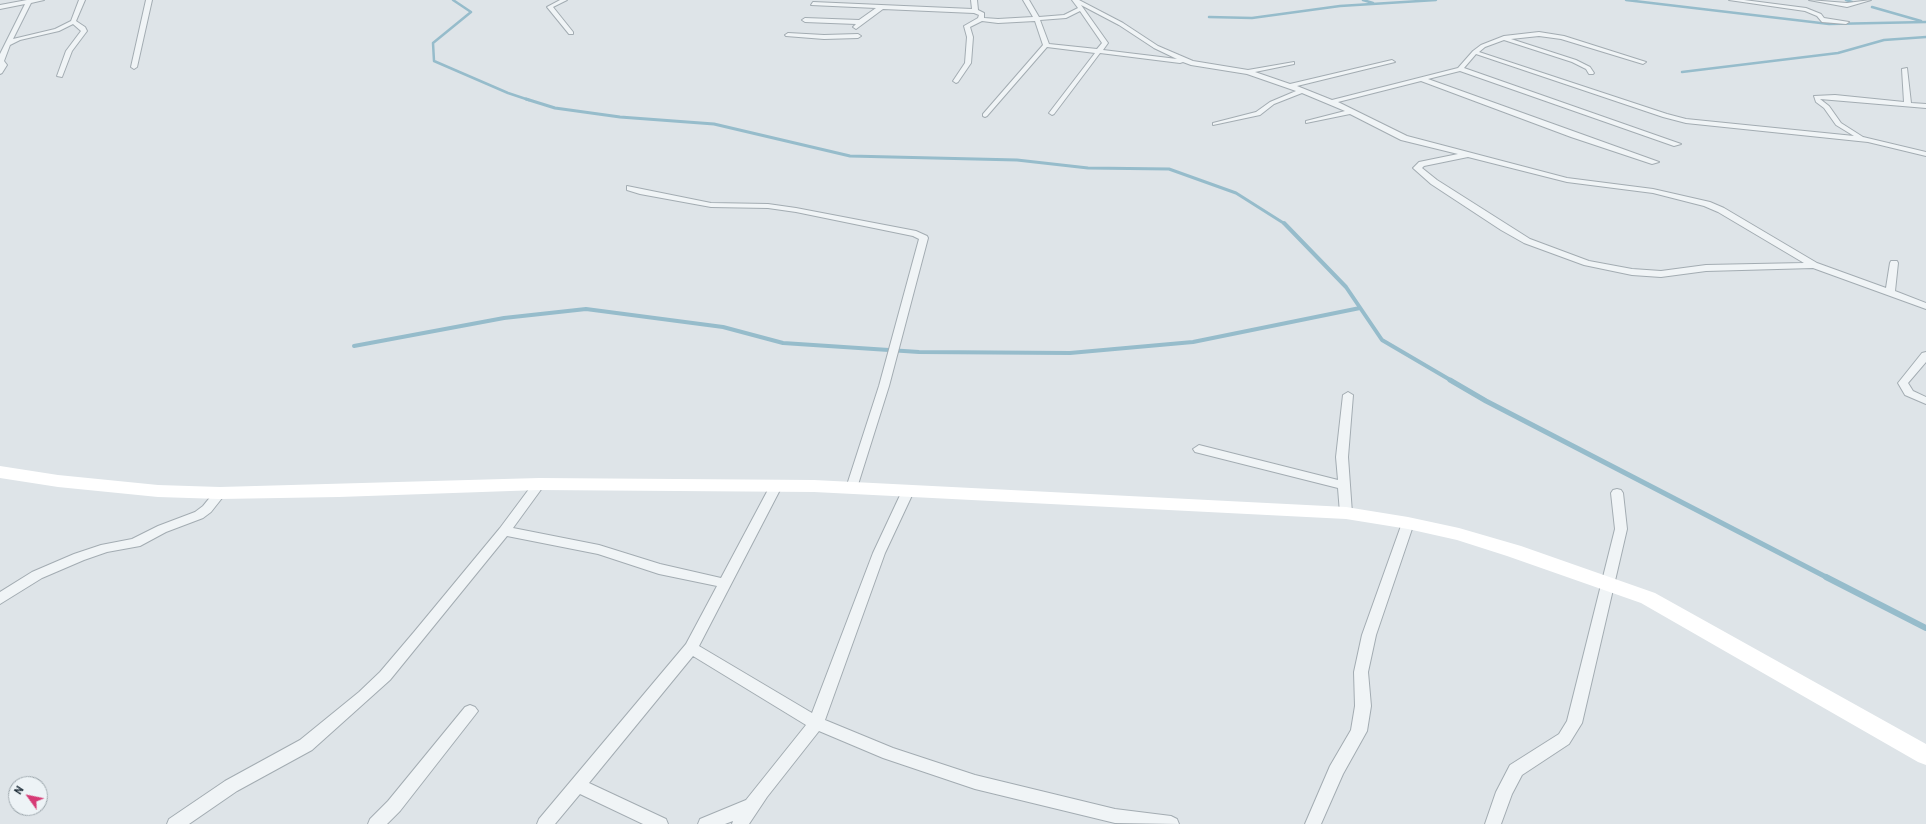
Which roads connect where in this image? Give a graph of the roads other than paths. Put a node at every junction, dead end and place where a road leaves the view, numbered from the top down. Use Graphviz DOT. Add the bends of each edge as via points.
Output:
graph roads {
  1 [pos="42,0"];
  2 [pos="82,0"];
  3 [pos="149,0"];
  4 [pos="564,0"];
  5 [pos="974,0"];
  6 [pos="1026,0"];
  7 [pos="1732,0"];
  8 [pos="1812,0"];
  9 [pos="1868,0"];
  10 [pos="30,1"];
  11 [pos="1075,1"];
  12 [pos="813,4"];
  13 [pos="0,7"];
  14 [pos="882,7"];
  15 [pos="1080,9"];
  16 [pos="975,11"];
  17 [pos="1037,18"];
  18 [pos="981,19"];
  19 [pos="805,20"];
  20 [pos="73,22"];
  21 [pos="860,22"];
  22 [pos="1846,22"];
  23 [pos="571,33"];
  24 [pos="788,35"];
  25 [pos="1504,38"];
  26 [pos="10,43"];
  27 [pos="1046,46"];
  28 [pos="0,47"];
  29 [pos="1099,52"];
  30 [pos="1475,52"];
  31 [pos="1392,62"];
  32 [pos="1643,62"];
  33 [pos="1190,63"];
  34 [pos="1292,63"];
  35 [pos="134,67"];
  36 [pos="1460,69"];
  37 [pos="1905,69"];
  38 [pos="0,72"];
  39 [pos="1248,72"];
  40 [pos="1591,73"];
  41 [pos="60,76"];
  42 [pos="1424,80"];
  43 [pos="956,81"];
  44 [pos="1290,86"];
  45 [pos="1301,91"];
  46 [pos="1332,102"];
  47 [pos="1908,105"];
  48 [pos="1926,106"];
  49 [pos="1351,112"];
  50 [pos="1052,113"];
  51 [pos="985,115"];
  52 [pos="1308,122"];
  53 [pos="1215,124"];
  54 [pos="1868,140"];
  55 [pos="1677,144"];
  56 [pos="1471,154"];
  57 [pos="1926,154"];
  58 [pos="1655,162"];
  59 [pos="630,188"];
  60 [pos="1894,262"];
  61 [pos="1814,265"];
  62 [pos="1890,293"];
  63 [pos="1926,306"];
  64 [pos="1926,355"];
  65 [pos="1348,395"];
  66 [pos="1926,401"];
  67 [pos="1199,449"];
  68 [pos="0,472"];
  69 [pos="539,484"];
  70 [pos="776,486"];
  71 [pos="1344,486"];
  72 [pos="852,488"];
  73 [pos="908,491"];
  74 [pos="220,493"];
  75 [pos="1617,493"];
  76 [pos="1346,513"];
  77 [pos="1408,523"];
  78 [pos="504,531"];
  79 [pos="724,583"];
  80 [pos="1609,584"];
  81 [pos="0,599"];
  82 [pos="691,648"];
  83 [pos="470,711"];
  84 [pos="816,723"];
  85 [pos="1926,755"];
  86 [pos="577,785"];
  87 [pos="751,806"];
  88 [pos="1114,820"];
  89 [pos="175,824"];
  90 [pos="376,824"];
  91 [pos="545,824"];
  92 [pos="660,824"];
  93 [pos="706,824"];
  94 [pos="740,824"];
  95 [pos="1171,824"];
  96 [pos="1313,824"];
  97 [pos="1493,824"];
  1 -- 10 [label="street"];
  2 -- 20 [label="street"];
  3 -- 35 [label="street"];
  4 -- 23 [label="street" via="550,8"];
  5 -- 16 [label="street"];
  6 -- 17 [label="street"];
  7 -- 22 [label="street" via="1806,10 1819,14 1822,20"];
  8 -- 9 [label="street" via="1847,5"];
  10 -- 13 [label="street"];
  10 -- 26 [label="street"];
  11 -- 15 [label="street"];
  11 -- 33 [label="street" via="1126,27 1156,47"];
  12 -- 14 [label="street"];
  14 -- 16 [label="street"];
  14 -- 21 [label="street"];
  15 -- 17 [label="street" via="1062,17"];
  15 -- 29 [label="street" via="1104,41"];
  16 -- 18 [label="street" via="982,14"];
  17 -- 18 [label="street" via="992,21"];
  17 -- 27 [label="street"];
  18 -- 43 [label="street" via="967,26 970,37 968,63"];
  19 -- 21 [label="street"];
  20 -- 26 [label="street" via="57,30"];
  20 -- 41 [label="street" via="80,25 84,31 69,51"];
  21 -- 24 [label="street" via="855,29 860,38"];
  25 -- 30 [label="street" via="1493,41"];
  25 -- 32 [label="street" via="1550,35"];
  25 -- 40 [label="street" via="1574,61 1588,68"];
  26 -- 28 [label="street"];
  26 -- 38 [label="street" via="2,56 1,61 4,65"];
  27 -- 29 [label="street"];
  27 -- 51 [label="street"];
  29 -- 33 [label="street"];
  29 -- 50 [label="street"];
  30 -- 36 [label="street"];
  30 -- 54 [label="street" via="1686,121"];
  31 -- 44 [label="street"];
  33 -- 39 [label="street"];
  34 -- 39 [label="street"];
  36 -- 42 [label="street"];
  36 -- 55 [label="street"];
  37 -- 47 [label="street"];
  39 -- 44 [label="street"];
  42 -- 46 [label="street"];
  42 -- 58 [label="street"];
  44 -- 45 [label="street"];
  45 -- 46 [label="street"];
  45 -- 53 [label="street" via="1272,103 1258,114"];
  46 -- 49 [label="street"];
  47 -- 48 [label="street"];
  47 -- 54 [label="street" via="1816,97 1827,107 1838,124"];
  49 -- 52 [label="street"];
  49 -- 56 [label="street" via="1404,138"];
  54 -- 57 [label="street"];
  56 -- 61 [label="street" via="1567,180 1653,191 1707,204"];
  56 -- 61 [label="street" via="1422,164 1417,168 1504,228 1527,241 1565,256 1609,268 1661,274 1706,268"];
  59 -- 72 [label="street" via="711,205 768,206 796,210 916,234 924,238 884,386"];
  60 -- 62 [label="street"];
  61 -- 62 [label="street"];
  62 -- 63 [label="street"];
  64 -- 66 [label="street" via="1903,383 1909,392"];
  65 -- 71 [label="street" via="1342,458"];
  67 -- 71 [label="street"];
  68 -- 74 [label="street" via="108,487"];
  69 -- 70 [label="street"];
  69 -- 74 [label="street"];
  69 -- 78 [label="street"];
  70 -- 72 [label="street"];
  70 -- 79 [label="street"];
  71 -- 76 [label="street"];
  72 -- 73 [label="street"];
  73 -- 76 [label="street"];
  73 -- 84 [label="street" via="879,553"];
  74 -- 81 [label="street" via="199,515 162,529 135,543 106,548 79,557 37,575"];
  75 -- 80 [label="street" via="1621,529"];
  76 -- 77 [label="street"];
  77 -- 80 [label="street" via="1459,534"];
  77 -- 96 [label="street" via="1369,635 1361,672 1363,706 1359,731 1336,771"];
  78 -- 79 [label="street" via="599,550 670,572"];
  78 -- 89 [label="street" via="386,676 364,696 306,744 231,786"];
  79 -- 82 [label="street"];
  80 -- 85 [label="street" via="1648,598"];
  80 -- 97 [label="street" via="1574,723 1564,739 1516,770 1504,792"];
  82 -- 84 [label="street"];
  82 -- 86 [label="street"];
  83 -- 90 [label="street" via="394,806"];
  84 -- 87 [label="street"];
  84 -- 88 [label="street" via="889,753 975,782"];
  86 -- 91 [label="street"];
  86 -- 92 [label="street"];
  87 -- 93 [label="street"];
  87 -- 94 [label="street"];
  88 -- 95 [label="street"];
}
